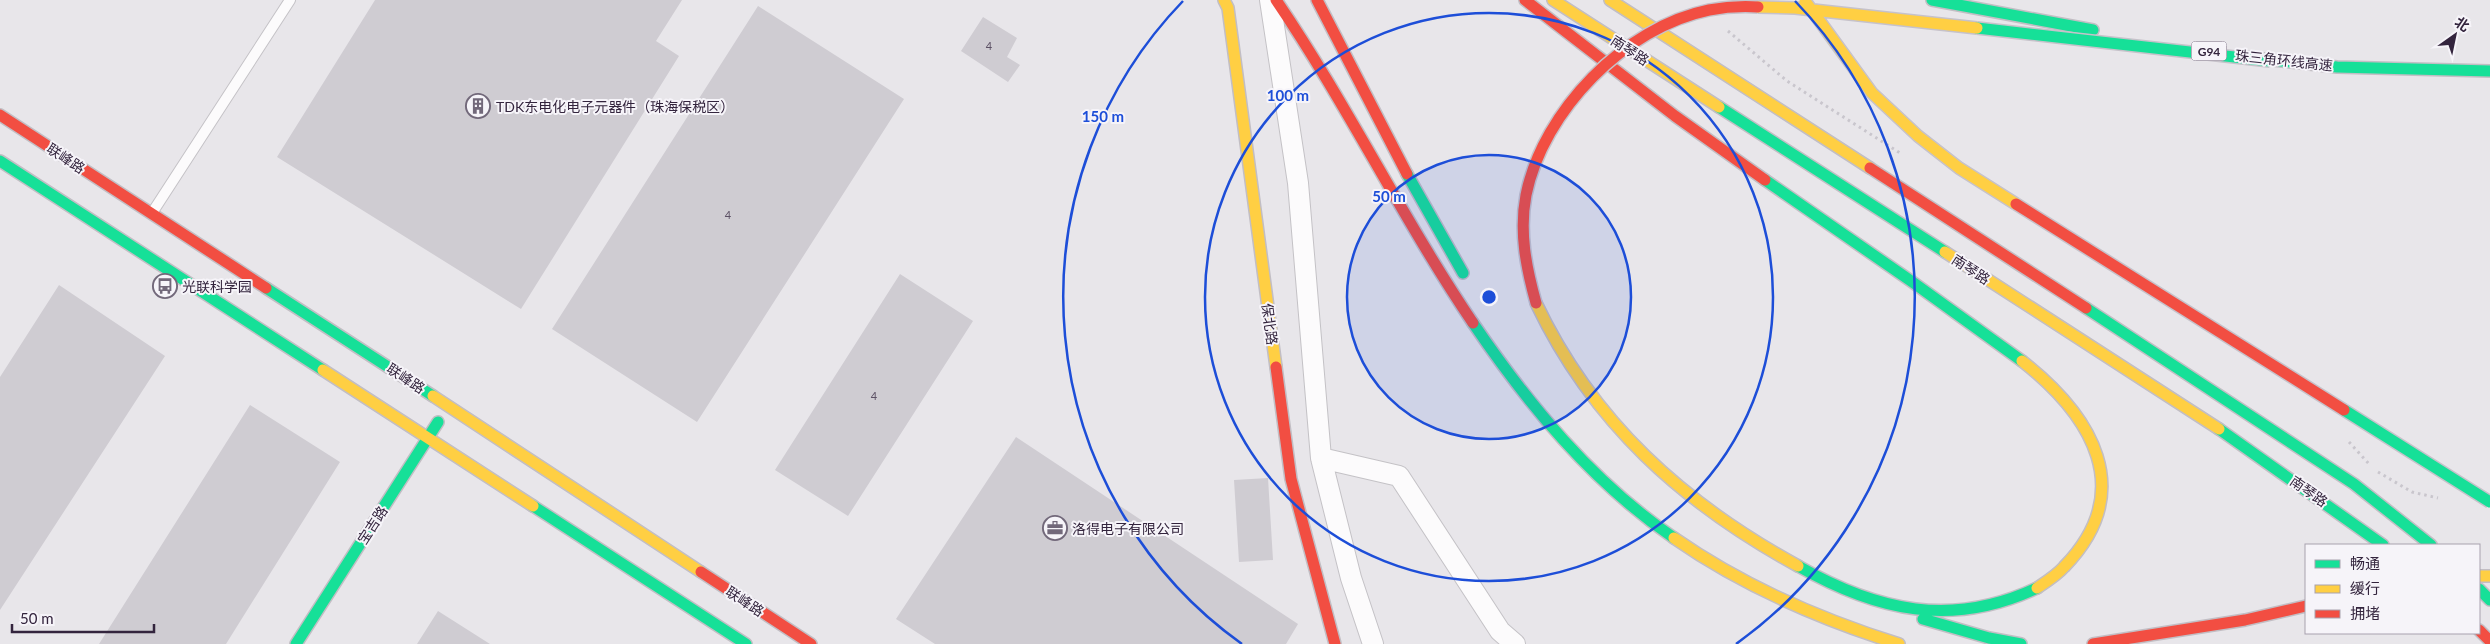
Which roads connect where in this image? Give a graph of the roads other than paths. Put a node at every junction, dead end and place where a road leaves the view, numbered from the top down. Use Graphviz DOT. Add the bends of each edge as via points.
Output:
graph roads {
  1 [pos="290,0"];
  2 [pos="1224,0"];
  3 [pos="1270,0"];
  4 [pos="1276,0"];
  5 [pos="1317,0"];
  6 [pos="1525,0"];
  7 [pos="1553,0"];
  8 [pos="1610,0"];
  9 [pos="1804,0"];
  10 [pos="1932,0"];
  11 [pos="2270,61"];
  12 [pos="2490,71"];
  13 [pos="0,115"];
  14 [pos="0,161"];
  15 [pos="152,214"];
  16 [pos="1471,288"];
  17 [pos="1500,340"];
  18 [pos="1535,404"];
  19 [pos="448,406"];
  20 [pos="428,438"];
  21 [pos="1321,458"];
  22 [pos="2490,502"];
  23 [pos="2382,544"];
  24 [pos="2430,544"];
  25 [pos="2480,590"];
  26 [pos="1872,600"];
  27 [pos="2490,600"];
  28 [pos="2305,606"];
  29 [pos="2480,631"];
  30 [pos="2490,641"];
  31 [pos="296,644"];
  32 [pos="746,644"];
  33 [pos="810,644"];
  34 [pos="1335,644"];
  35 [pos="1373,644"];
  36 [pos="1515,644"];
  37 [pos="1899,644"];
  38 [pos="2021,644"];
  39 [pos="2093,644"];
  1 -- 15 [label="lane"];
  2 -- 34 [label="main road, 保北路" via="1228,8 1291,479"];
  3 -- 21 [label="street" via="1298,183"];
  4 -- 18 [label="main road" via="1491,349"];
  5 -- 16 [label="main road"];
  6 -- 26 [label="main road" via="1725,152 1900,271 2018,358 2060,395 2093,440 2101,463 2104,487 2099,518 2090,538 2056,574 2029,592 1998,605 1969,611 1937,610"];
  7 -- 23 [label="main road, 南琴路" via="2224,432"];
  8 -- 24 [label="main road" via="2354,484"];
  9 -- 22 [label="main road, bridge" via="1872,93 1958,168"];
  10 -- 11 [label="main road, 珠三角环线高速 / G94, bridge"];
  11 -- 12 [label="main road, 珠三角环线高速 / G94" via="2366,68"];
  11 -- 26 [label="main road, bridge" via="1795,8 1734,6 1684,18 1632,45 1596,72 1563,108 1534,164 1523,220 1524,260 1536,303 1567,363 1585,388 1663,474 1725,525 1811,574"];
  13 -- 15 [label="main road, 联峰路"];
  14 -- 20 [label="main road"];
  15 -- 19 [label="main road, 联峰路"];
  17 -- 18 [label="main road"];
  18 -- 37 [label="main road" via="1575,453 1665,532 1773,597 1829,621"];
  19 -- 20 [label="main road, 宝吉路"];
  19 -- 33 [label="main road, 联峰路"];
  20 -- 31 [label="main road, 宝吉路"];
  20 -- 32 [label="main road"];
  21 -- 35 [label="street" via="1351,578"];
  21 -- 36 [label="street" via="1399,476 1500,630"];
  25 -- 27 [label="main road"];
  26 -- 38 [label="main road" via="1937,624"];
  28 -- 39 [label="main road" via="2199,628"];
  29 -- 30 [label="main road"];
}
